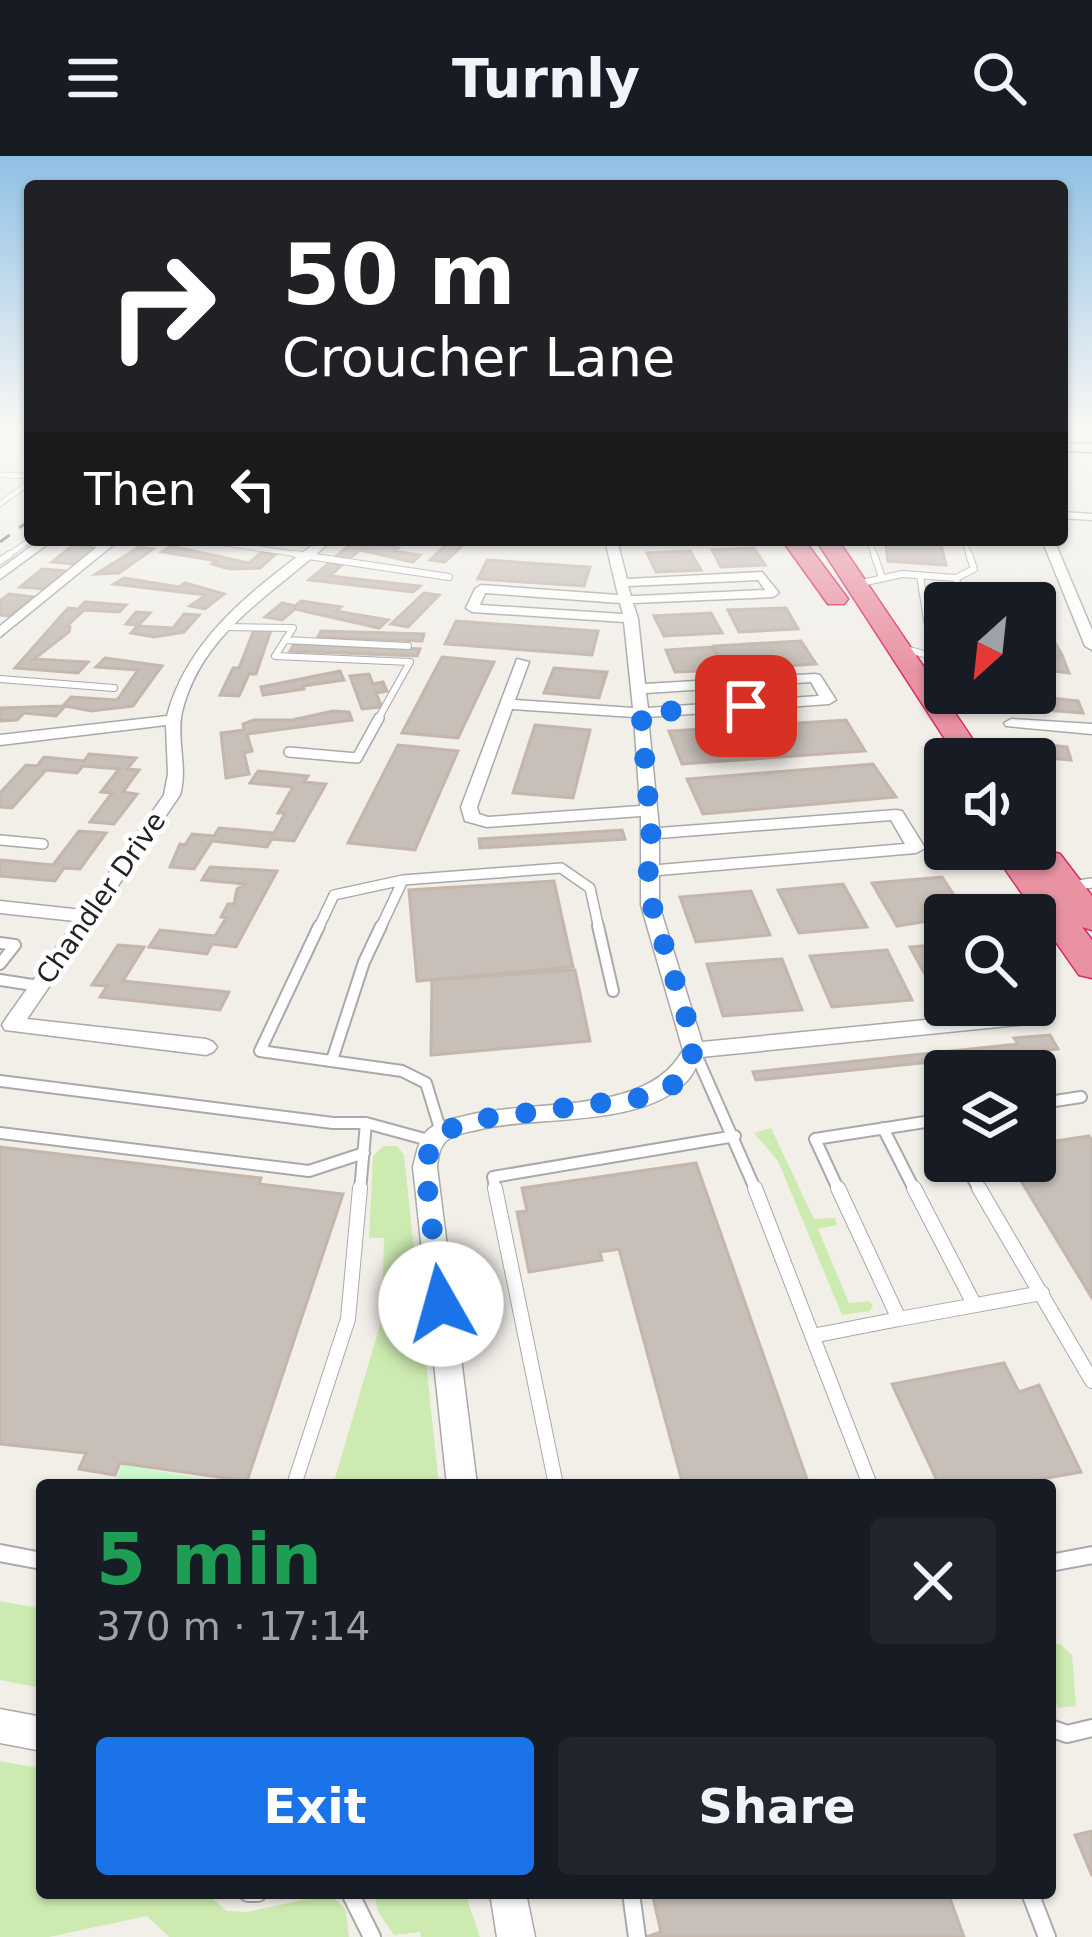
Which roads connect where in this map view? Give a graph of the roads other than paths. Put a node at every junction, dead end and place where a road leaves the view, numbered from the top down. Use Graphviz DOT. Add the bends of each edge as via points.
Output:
graph roads {
  1 [pos="39,546"];
  2 [pos="106,546"];
  3 [pos="245,546"];
  4 [pos="318,546"];
  5 [pos="613,546"];
  6 [pos="798,546"];
  7 [pos="811,546"];
  8 [pos="835,546"];
  9 [pos="871,546"];
  10 [pos="966,546"];
  11 [pos="1050,546"];
  12 [pos="307,555"];
  13 [pos="0,575"];
  14 [pos="920,576"];
  15 [pos="449,578"];
  16 [pos="883,578"];
  17 [pos="956,578"];
  18 [pos="957,582"];
  19 [pos="853,583"];
  20 [pos="628,601"];
  21 [pos="924,601"];
  22 [pos="220,627"];
  23 [pos="0,632"];
  24 [pos="285,640"];
  25 [pos="866,640"];
  26 [pos="408,646"];
  27 [pos="894,646"];
  28 [pos="1092,646"];
  29 [pos="924,654"];
  30 [pos="522,662"];
  31 [pos="0,680"];
  32 [pos="114,688"];
  33 [pos="639,688"];
  34 [pos="507,704"];
  35 [pos="641,713"];
  36 [pos="172,720"];
  37 [pos="1011,723"];
  38 [pos="1092,729"];
  39 [pos="930,738"];
  40 [pos="958,738"];
  41 [pos="0,740"];
  42 [pos="289,752"];
  43 [pos="649,810"];
  44 [pos="651,834"];
  45 [pos="0,840"];
  46 [pos="43,844"];
  47 [pos="1056,864"];
  48 [pos="1022,870"];
  49 [pos="648,871"];
  50 [pos="403,880"];
  51 [pos="1079,885"];
  52 [pos="0,907"];
  53 [pos="88,916"];
  54 [pos="1092,919"];
  55 [pos="0,943"];
  56 [pos="0,964"];
  57 [pos="1092,966"];
  58 [pos="0,980"];
  59 [pos="39,986"];
  60 [pos="613,991"];
  61 [pos="939,1026"];
  62 [pos="206,1047"];
  63 [pos="694,1051"];
  64 [pos="332,1060"];
  65 [pos="0,1081"];
  66 [pos="1082,1097"];
  67 [pos="1056,1101"];
  68 [pos="366,1123"];
  69 [pos="924,1125"];
  70 [pos="883,1128"];
  71 [pos="0,1133"];
  72 [pos="735,1136"];
  73 [pos="436,1137"];
  74 [pos="364,1153"];
  75 [pos="976,1182"];
  76 [pos="1042,1293"];
  77 [pos="974,1304"];
  78 [pos="899,1318"];
  79 [pos="812,1336"];
  80 [pos="1092,1381"];
  81 [pos="295,1479"];
  82 [pos="461,1479"];
  83 [pos="555,1479"];
  84 [pos="868,1479"];
  85 [pos="0,1553"];
  86 [pos="1092,1555"];
  87 [pos="36,1560"];
  88 [pos="1056,1562"];
  89 [pos="0,1726"];
  90 [pos="1092,1728"];
  91 [pos="1056,1730"];
  92 [pos="36,1734"];
  93 [pos="353,1899"];
  94 [pos="509,1899"];
  95 [pos="632,1899"];
  96 [pos="1032,1899"];
  97 [pos="372,1937"];
  98 [pos="516,1937"];
  99 [pos="637,1937"];
  100 [pos="1047,1937"];
  1 -- 13 [label="street"];
  2 -- 23 [label="street"];
  3 -- 12 [label="lane"];
  4 -- 12 [label="street, Chandler Drive"];
  5 -- 20 [label="street"];
  6 -- 25 [label="highway"];
  7 -- 25 [label="highway"];
  8 -- 19 [label="highway"];
  9 -- 16 [label="lane"];
  10 -- 17 [label="lane" via="974,568"];
  11 -- 28 [label="street"];
  12 -- 15 [label="lane"];
  12 -- 22 [label="street, Chandler Drive"];
  14 -- 16 [label="lane"];
  14 -- 17 [label="lane"];
  14 -- 21 [label="lane"];
  16 -- 19 [label="lane"];
  17 -- 18 [label="lane"];
  19 -- 27 [label="highway"];
  20 -- 20 [label="street" via="773,593 762,576"];
  20 -- 20 [label="street" via="472,608 481,590"];
  20 -- 33 [label="street"];
  22 -- 24 [label="lane" via="292,628"];
  22 -- 36 [label="street, Chandler Drive"];
  24 -- 26 [label="lane"];
  24 -- 42 [label="lane" via="275,656 410,662 357,758"];
  25 -- 39 [label="highway"];
  27 -- 29 [label="lane"];
  27 -- 40 [label="highway"];
  30 -- 34 [label="street"];
  31 -- 32 [label="lane"];
  33 -- 35 [label="street"];
  33 -- 35 [label="street" via="815,677 829,700"];
  34 -- 35 [label="street"];
  34 -- 43 [label="street" via="471,817"];
  35 -- 43 [label="street"];
  36 -- 41 [label="street"];
  36 -- 53 [label="street, Chandler Drive" via="172,795"];
  37 -- 38 [label="street"];
  43 -- 44 [label="street"];
  44 -- 49 [label="street"];
  44 -- 49 [label="street" via="896,815 916,848"];
  45 -- 46 [label="lane"];
  47 -- 51 [label="highway"];
  48 -- 57 [label="highway"];
  49 -- 63 [label="street" via="650,905"];
  50 -- 60 [label="lane" via="571,872 590,888"];
  50 -- 64 [label="lane" via="364,962"];
  50 -- 64 [label="lane" via="334,895 260,1051"];
  51 -- 54 [label="highway"];
  52 -- 53 [label="street"];
  53 -- 59 [label="street, Chandler Drive"];
  55 -- 56 [label="lane" via="15,945"];
  58 -- 59 [label="lane"];
  59 -- 62 [label="street, Chandler Drive" via="12,1025"];
  61 -- 63 [label="street"];
  63 -- 72 [label="lane"];
  63 -- 73 [label="street" via="682,1078 654,1096 480,1119"];
  64 -- 73 [label="lane" via="402,1071 426,1084"];
  65 -- 68 [label="lane"];
  66 -- 67 [label="lane"];
  68 -- 73 [label="lane"];
  68 -- 74 [label="lane"];
  69 -- 70 [label="lane"];
  70 -- 77 [label="lane"];
  70 -- 78 [label="lane" via="815,1139"];
  71 -- 74 [label="lane" via="309,1171"];
  72 -- 79 [label="lane"];
  72 -- 83 [label="lane" via="493,1178"];
  73 -- 82 [label="street" via="425,1167"];
  74 -- 81 [label="lane" via="348,1319"];
  75 -- 76 [label="lane"];
  76 -- 77 [label="lane"];
  76 -- 80 [label="lane"];
  77 -- 78 [label="lane"];
  78 -- 79 [label="lane"];
  79 -- 84 [label="lane"];
  85 -- 87 [label="lane"];
  86 -- 88 [label="lane"];
  89 -- 92 [label="street"];
  90 -- 91 [label="lane"];
  93 -- 97 [label="lane"];
  94 -- 98 [label="street"];
  95 -- 99 [label="lane"];
  96 -- 100 [label="lane"];
}
